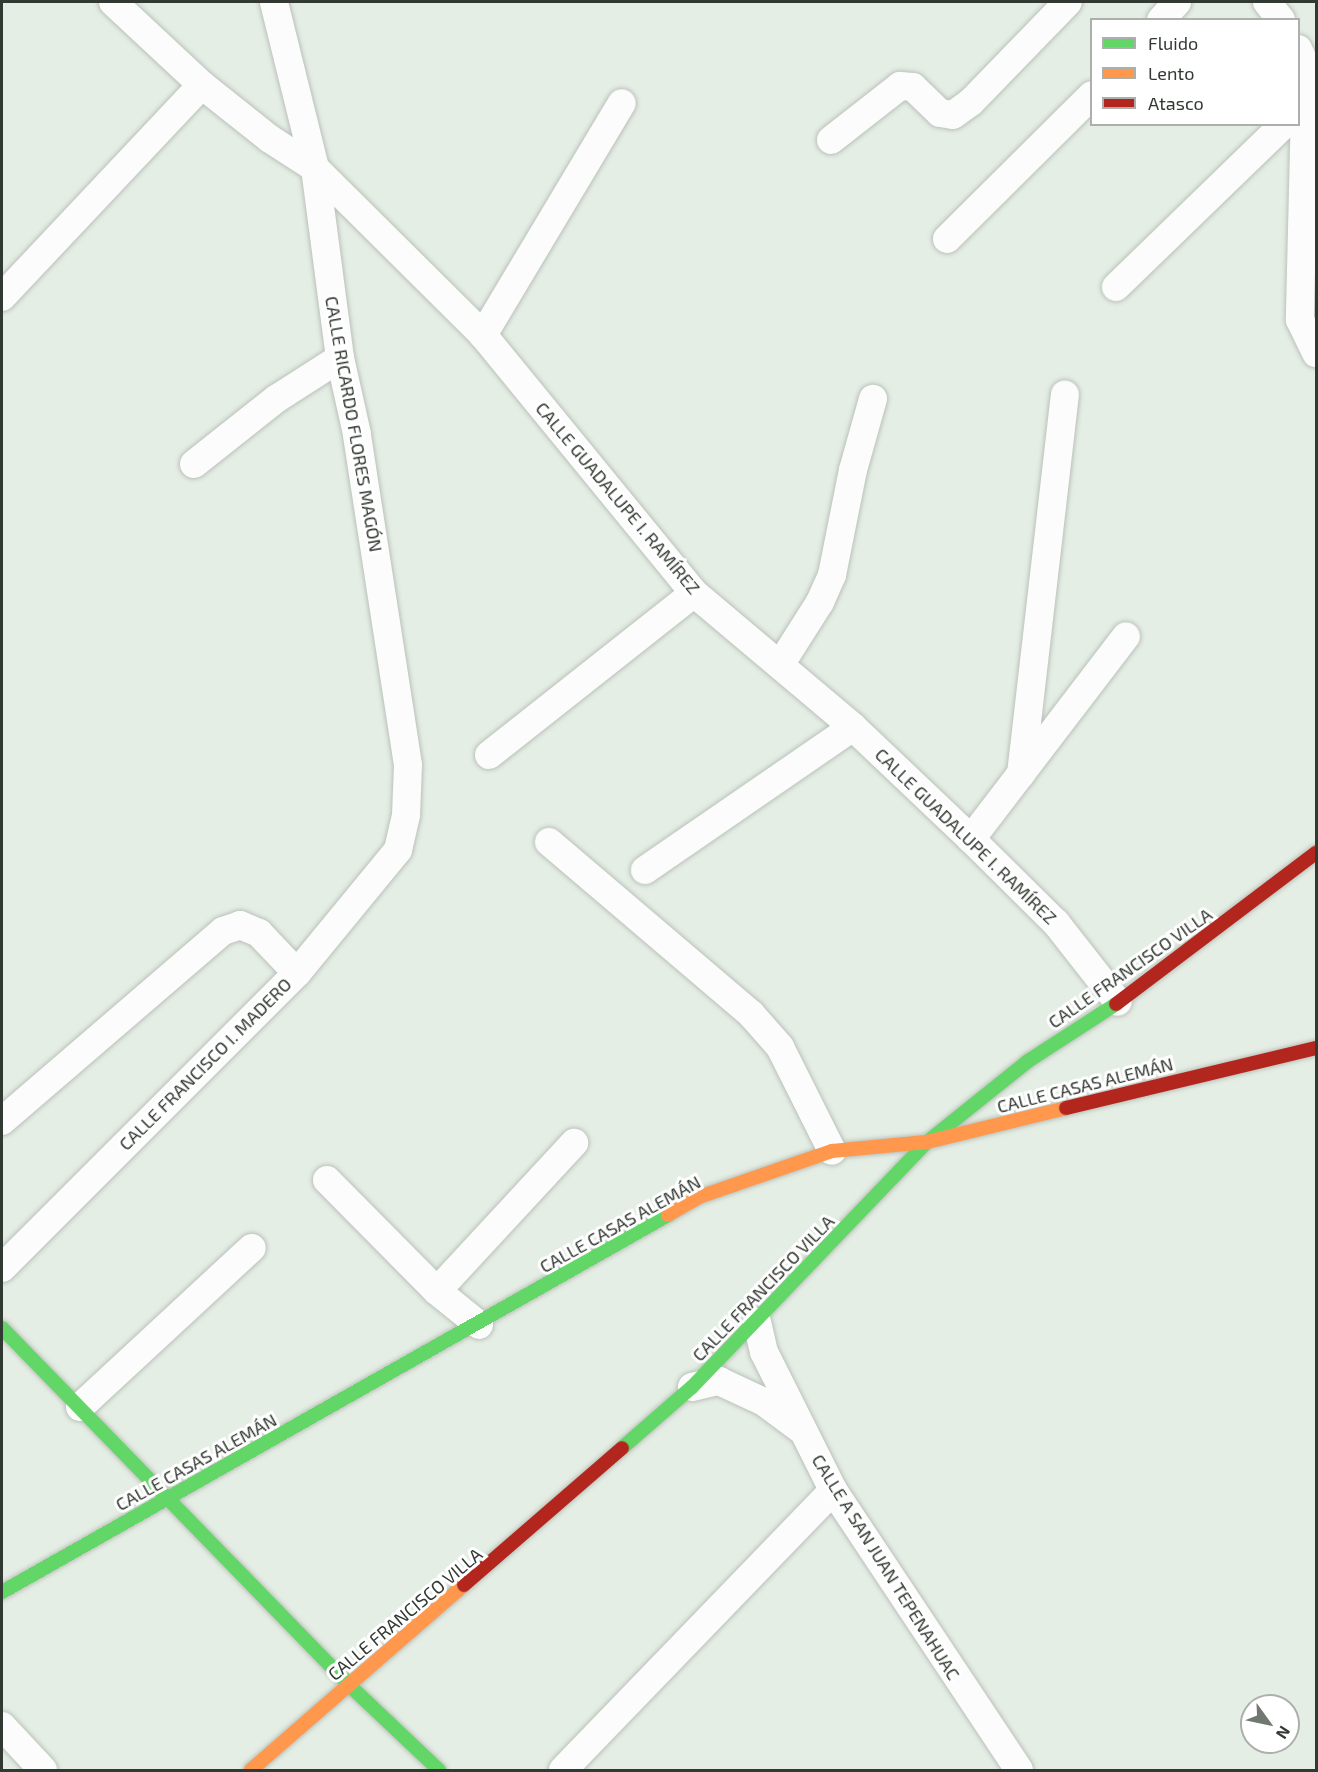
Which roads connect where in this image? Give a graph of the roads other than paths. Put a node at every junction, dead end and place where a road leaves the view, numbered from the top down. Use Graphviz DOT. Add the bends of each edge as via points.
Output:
graph roads {
  1 [pos="113,2"];
  2 [pos="1068,2"];
  3 [pos="1177,2"];
  4 [pos="1267,2"];
  5 [pos="283,6"];
  6 [pos="1163,18"];
  7 [pos="1279,18"];
  8 [pos="1300,51"];
  9 [pos="202,85"];
  10 [pos="1090,97"];
  11 [pos="622,103"];
  12 [pos="1302,107"];
  13 [pos="1282,126"];
  14 [pos="831,140"];
  15 [pos="315,168"];
  16 [pos="947,238"];
  17 [pos="1116,287"];
  18 [pos="2,297"];
  19 [pos="483,334"];
  20 [pos="1317,353"];
  21 [pos="340,358"];
  22 [pos="1065,395"];
  23 [pos="873,399"];
  24 [pos="194,464"];
  25 [pos="694,593"];
  26 [pos="1126,636"];
  27 [pos="780,665"];
  28 [pos="853,727"];
  29 [pos="489,755"];
  30 [pos="1021,774"];
  31 [pos="971,838"];
  32 [pos="549,842"];
  33 [pos="398,850"];
  34 [pos="1317,853"];
  35 [pos="645,870"];
  36 [pos="297,972"];
  37 [pos="1118,1002"];
  38 [pos="1317,1048"];
  39 [pos="2,1121"];
  40 [pos="927,1142"];
  41 [pos="574,1143"];
  42 [pos="832,1151"];
  43 [pos="327,1180"];
  44 [pos="252,1248"];
  45 [pos="2,1268"];
  46 [pos="437,1291"];
  47 [pos="758,1322"];
  48 [pos="479,1325"];
  49 [pos="2,1328"];
  50 [pos="692,1387"];
  51 [pos="80,1407"];
  52 [pos="801,1430"];
  53 [pos="833,1490"];
  54 [pos="169,1498"];
  55 [pos="2,1592"];
  56 [pos="349,1685"];
  57 [pos="2,1726"];
  58 [pos="43,1770"];
  59 [pos="251,1770"];
  60 [pos="439,1770"];
  61 [pos="563,1770"];
  62 [pos="1018,1770"];
  1 -- 9 [label="street, CALLE GUADALUPE I. RAMÍREZ"];
  2 -- 14 [label="street" via="971,102 953,115 940,113 913,87 900,86"];
  3 -- 6 [label="street"];
  4 -- 7 [label="street"];
  5 -- 15 [label="street, CALLE RICARDO FLORES MAGÓN"];
  8 -- 12 [label="street" via="1306,66"];
  9 -- 15 [label="street, CALLE GUADALUPE I. RAMÍREZ" via="270,139"];
  9 -- 18 [label="street"];
  10 -- 16 [label="street"];
  11 -- 19 [label="street"];
  12 -- 20 [label="street" via="1300,320"];
  13 -- 17 [label="street"];
  15 -- 19 [label="street, CALLE GUADALUPE I. RAMÍREZ"];
  15 -- 21 [label="street, CALLE RICARDO FLORES MAGÓN"];
  19 -- 25 [label="street, CALLE GUADALUPE I. RAMÍREZ"];
  21 -- 24 [label="street" via="276,399"];
  21 -- 33 [label="street, CALLE RICARDO FLORES MAGÓN" via="357,434 408,765 406,816"];
  22 -- 30 [label="street"];
  23 -- 27 [label="street" via="853,470 832,575 820,602"];
  25 -- 27 [label="street, CALLE GUADALUPE I. RAMÍREZ"];
  25 -- 29 [label="street"];
  26 -- 30 [label="street"];
  27 -- 28 [label="street, CALLE GUADALUPE I. RAMÍREZ"];
  28 -- 31 [label="street, CALLE GUADALUPE I. RAMÍREZ"];
  28 -- 35 [label="street"];
  30 -- 31 [label="street"];
  31 -- 37 [label="street, CALLE GUADALUPE I. RAMÍREZ" via="1056,923"];
  32 -- 42 [label="street" via="751,1014 780,1047"];
  33 -- 36 [label="street, CALLE FRANCISCO I. MADERO"];
  34 -- 37 [label="street, CALLE FRANCISCO VILLA"];
  36 -- 39 [label="street" via="259,933 240,926 223,932"];
  36 -- 45 [label="street, CALLE FRANCISCO I. MADERO"];
  37 -- 40 [label="street, CALLE FRANCISCO VILLA" via="1028,1061"];
  38 -- 40 [label="street, CALLE CASAS ALEMÁN"];
  40 -- 42 [label="street, CALLE CASAS ALEMÁN"];
  40 -- 47 [label="street, CALLE FRANCISCO VILLA"];
  41 -- 46 [label="street"];
  42 -- 48 [label="street, CALLE CASAS ALEMÁN" via="699,1197"];
  43 -- 46 [label="street"];
  44 -- 51 [label="street"];
  46 -- 48 [label="street"];
  47 -- 50 [label="street, CALLE FRANCISCO VILLA"];
  47 -- 52 [label="street, CALLE A SAN JUAN TEPENAHUAC" via="764,1352"];
  48 -- 54 [label="street, CALLE CASAS ALEMÁN"];
  49 -- 51 [label="street"];
  50 -- 52 [label="street" via="719,1381 764,1402"];
  50 -- 56 [label="street, CALLE FRANCISCO VILLA" via="506,1553"];
  51 -- 54 [label="street"];
  52 -- 53 [label="street, CALLE A SAN JUAN TEPENAHUAC"];
  53 -- 61 [label="street"];
  53 -- 62 [label="street, CALLE A SAN JUAN TEPENAHUAC"];
  54 -- 55 [label="street, CALLE CASAS ALEMÁN"];
  54 -- 56 [label="street"];
  56 -- 59 [label="street, CALLE FRANCISCO VILLA"];
  56 -- 60 [label="street"];
  57 -- 58 [label="street"];
}
